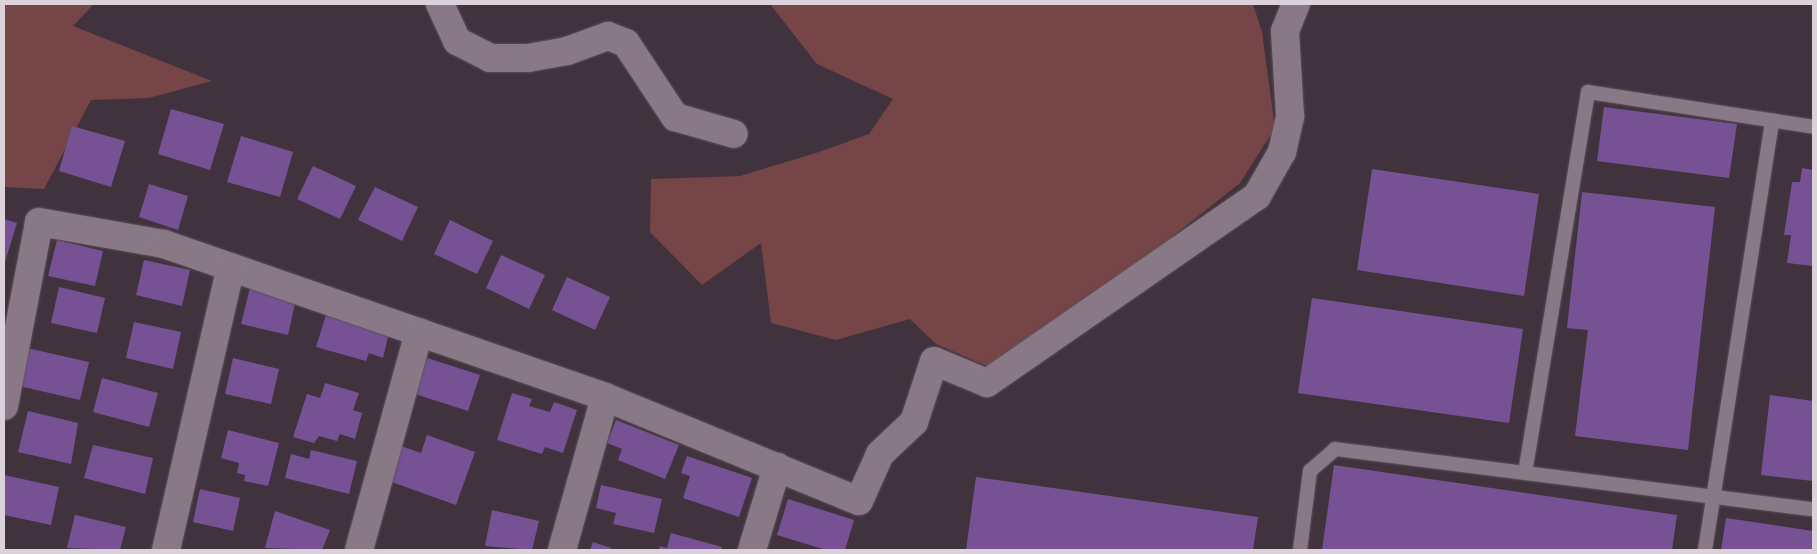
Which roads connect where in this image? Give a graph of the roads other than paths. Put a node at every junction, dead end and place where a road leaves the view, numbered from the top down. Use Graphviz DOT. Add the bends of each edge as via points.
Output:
graph roads {
  1 [pos="440,4"];
  2 [pos="1296,4"];
  3 [pos="1772,120"];
  4 [pos="1813,127"];
  5 [pos="734,134"];
  6 [pos="231,267"];
  7 [pos="419,332"];
  8 [pos="605,397"];
  9 [pos="4,406"];
  10 [pos="777,467"];
  11 [pos="1525,473"];
  12 [pos="1713,496"];
  13 [pos="1813,509"];
  14 [pos="166,550"];
  15 [pos="359,550"];
  16 [pos="562,550"];
  17 [pos="752,550"];
  18 [pos="1300,550"];
  19 [pos="1705,550"];
  1 -- 5 [label="street" via="457,41 490,58 528,58 567,51 608,36 626,43 675,117"];
  2 -- 10 [label="street" via="1285,31 1290,116 1282,152 1257,196 987,383 934,361 914,422 880,454 859,501"];
  3 -- 4 [label="lane"];
  3 -- 11 [label="lane" via="1588,92"];
  3 -- 12 [label="lane"];
  6 -- 7 [label="street"];
  6 -- 9 [label="street" via="164,244 39,222"];
  6 -- 14 [label="street"];
  7 -- 8 [label="street"];
  7 -- 15 [label="street"];
  8 -- 10 [label="street"];
  8 -- 16 [label="street"];
  10 -- 17 [label="street"];
  11 -- 12 [label="lane"];
  11 -- 18 [label="lane" via="1335,449 1310,471"];
  12 -- 13 [label="lane"];
  12 -- 19 [label="lane"];
}
